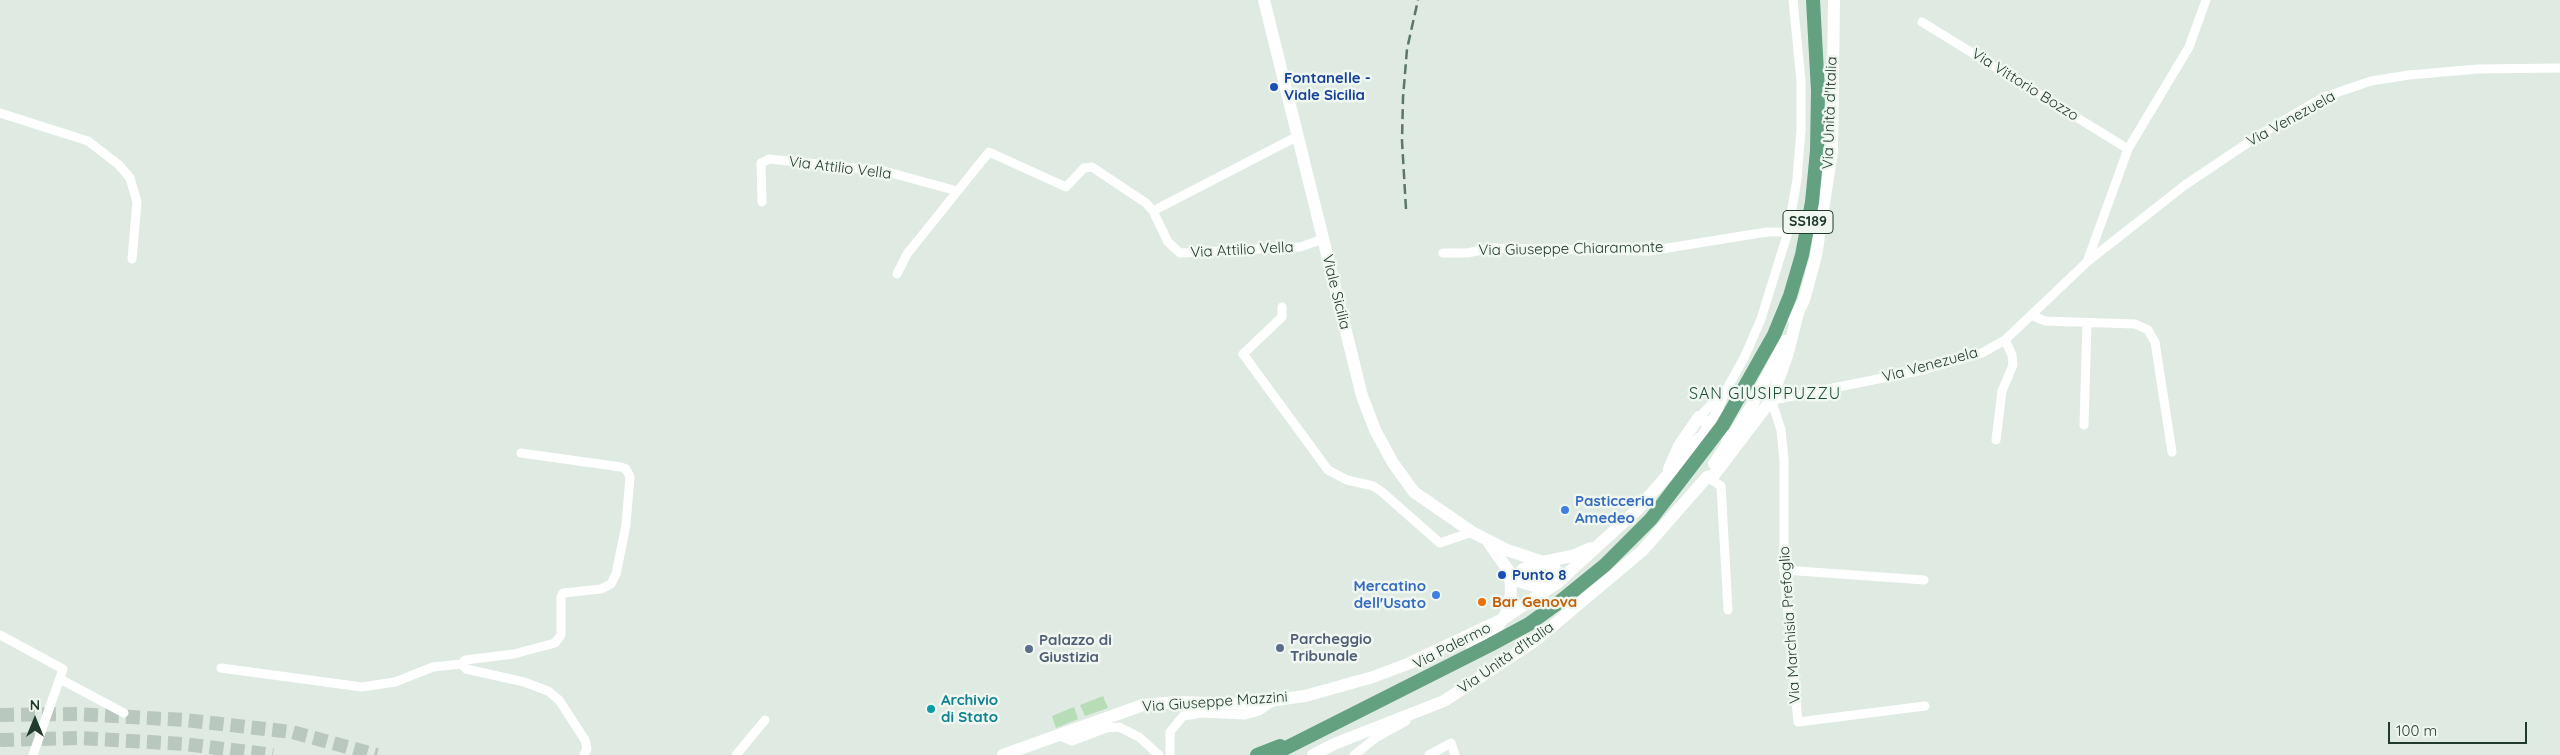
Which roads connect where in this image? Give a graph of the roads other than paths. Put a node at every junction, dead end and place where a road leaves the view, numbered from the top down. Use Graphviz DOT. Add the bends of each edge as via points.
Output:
graph roads {
  1 [pos="1264,0"];
  2 [pos="1793,0"];
  3 [pos="1814,0"];
  4 [pos="1834,0"];
  5 [pos="2206,0"];
  6 [pos="1922,22"];
  7 [pos="2560,68"];
  8 [pos="0,113"];
  9 [pos="1298,136"];
  10 [pos="2128,149"];
  11 [pos="957,191"];
  12 [pos="762,202"];
  13 [pos="1153,211"];
  14 [pos="1788,232"];
  15 [pos="1323,239"];
  16 [pos="1443,253"];
  17 [pos="132,259"];
  18 [pos="2087,262"];
  19 [pos="898,274"];
  20 [pos="1282,307"];
  21 [pos="1798,313"];
  22 [pos="2031,315"];
  23 [pos="2087,323"];
  24 [pos="2005,340"];
  25 [pos="1779,354"];
  26 [pos="1771,400"];
  27 [pos="1750,407"];
  28 [pos="1756,420"];
  29 [pos="1777,420"];
  30 [pos="1704,421"];
  31 [pos="2084,425"];
  32 [pos="1698,439"];
  33 [pos="1730,439"];
  34 [pos="1996,440"];
  35 [pos="2172,452"];
  36 [pos="521,453"];
  37 [pos="1724,456"];
  38 [pos="1707,477"];
  39 [pos="1472,532"];
  40 [pos="1484,538"];
  41 [pos="1604,541"];
  42 [pos="1542,562"];
  43 [pos="1508,570"];
  44 [pos="1784,570"];
  45 [pos="1518,580"];
  46 [pos="1924,580"];
  47 [pos="1557,583"];
  48 [pos="1510,607"];
  49 [pos="1728,610"];
  50 [pos="1503,619"];
  51 [pos="0,634"];
  52 [pos="462,664"];
  53 [pos="221,668"];
  54 [pos="60,679"];
  55 [pos="1390,694"];
  56 [pos="1274,701"];
  57 [pos="1444,701"];
  58 [pos="1925,706"];
  59 [pos="124,713"];
  60 [pos="765,720"];
  61 [pos="1311,734"];
  62 [pos="1058,735"];
  63 [pos="34,755"];
  64 [pos="584,755"];
  65 [pos="736,755"];
  66 [pos="1003,755"];
  67 [pos="1159,755"];
  68 [pos="1170,755"];
  69 [pos="1257,755"];
  70 [pos="1272,755"];
  71 [pos="1314,755"];
  72 [pos="1354,755"];
  73 [pos="1429,755"];
  74 [pos="1456,755"];
  1 -- 9 [label="street, Viale Sicilia"];
  2 -- 14 [label="street, Via Giuseppe Mazzini" via="1801,81 1801,130"];
  3 -- 32 [label="main road, Via Palermo / SS189" via="1817,151 1802,255 1774,335 1723,425"];
  4 -- 21 [label="street, Via Unità d'Italia" via="1832,151 1816,256"];
  5 -- 10 [label="street, Via Venezuela" via="2189,47"];
  6 -- 10 [label="street, Via Vittorio Bozzo"];
  7 -- 18 [label="street, Via Venezuela" via="2478,68 2409,75 2371,81 2324,97 2185,184"];
  8 -- 17 [label="street" via="88,141 119,165 130,178 136,202"];
  9 -- 13 [label="street"];
  9 -- 15 [label="street, Viale Sicilia"];
  10 -- 18 [label="street, Via Venezuela"];
  11 -- 12 [label="street, Via Attilio Vella" via="884,172 769,160 761,163"];
  11 -- 13 [label="street, Via Attilio Vella" via="989,152 1066,187 1084,168 1092,167 1146,202"];
  11 -- 19 [label="street, Via Attilio Vella" via="907,254"];
  13 -- 15 [label="street, Via Attilio Vella" via="1168,242 1180,253 1300,247"];
  14 -- 16 [label="street, Via Giuseppe Chiaramonte" via="1768,232 1649,251 1480,248 1467,253"];
  14 -- 30 [label="street, Via Giuseppe Mazzini" via="1761,319 1744,358"];
  15 -- 39 [label="street, Viale Sicilia" via="1362,396 1375,430 1414,492"];
  18 -- 22 [label="street, Via Venezuela"];
  20 -- 39 [label="street" via="1282,317 1243,354 1328,470 1347,480 1378,489 1440,543"];
  21 -- 25 [label="street, Via Unità d'Italia"];
  21 -- 26 [label="street, Via Unità d'Italia"];
  22 -- 23 [label="street" via="2045,320"];
  22 -- 24 [label="street, Via Venezuela"];
  23 -- 31 [label="street"];
  23 -- 35 [label="street" via="2136,324 2152,336"];
  24 -- 26 [label="street, Via Venezuela" via="1982,353 1923,370"];
  24 -- 34 [label="street" via="2013,365 2002,391"];
  25 -- 26 [label="street" via="1769,393"];
  25 -- 27 [label="street, Via Unità d'Italia"];
  26 -- 27 [label="street, Via Venezuela"];
  26 -- 28 [label="street, Via Unità d'Italia"];
  26 -- 29 [label="street, Via Marchisia Prefoglio"];
  27 -- 33 [label="street, Via Unità d'Italia"];
  28 -- 29 [label="street"];
  28 -- 37 [label="street, Via Unità d'Italia"];
  29 -- 44 [label="street, Via Marchisia Prefoglio" via="1784,460"];
  30 -- 32 [label="street, Via Giuseppe Mazzini"];
  30 -- 33 [label="street"];
  32 -- 37 [label="street"];
  32 -- 41 [label="street, Via Giuseppe Mazzini" via="1637,510"];
  32 -- 55 [label="main road, Via Palermo" via="1650,519 1604,565 1562,600 1490,645"];
  33 -- 37 [label="street, Via Unità d'Italia"];
  36 -- 52 [label="street" via="621,466 628,472 626,525 616,574 607,587 563,592 561,635 555,643 514,654 465,660"];
  37 -- 38 [label="street, Via Unità d'Italia" via="1714,475"];
  38 -- 49 [label="street" via="1721,486"];
  38 -- 57 [label="street, Via Unità d'Italia" via="1642,551 1536,640"];
  39 -- 40 [label="street, Viale Sicilia"];
  40 -- 42 [label="street, Viale Sicilia"];
  40 -- 43 [label="street"];
  41 -- 42 [label="street, Via Giuseppe Mazzini" via="1572,556"];
  41 -- 47 [label="street, Via Giuseppe Mazzini"];
  42 -- 45 [label="street" via="1523,569"];
  42 -- 47 [label="street" via="1557,570"];
  43 -- 45 [label="street"];
  43 -- 48 [label="street" via="1512,594"];
  44 -- 46 [label="street"];
  44 -- 58 [label="street, Via Marchisia Prefoglio" via="1798,722"];
  45 -- 47 [label="street" via="1534,586"];
  45 -- 48 [label="street"];
  47 -- 50 [label="street, Via Giuseppe Mazzini"];
  48 -- 50 [label="street"];
  50 -- 55 [label="street" via="1485,640 1423,672"];
  50 -- 56 [label="street, Via Giuseppe Mazzini" via="1373,677"];
  51 -- 54 [label="street" via="63,669"];
  52 -- 53 [label="street" via="433,667 395,682 362,687"];
  52 -- 64 [label="street" via="466,669 548,691 559,700 585,740 587,749"];
  54 -- 59 [label="street"];
  54 -- 63 [label="street"];
  55 -- 61 [label="main road, Via Palermo"];
  56 -- 62 [label="street, Via Giuseppe Mazzini" via="1246,704 1177,702 1143,706"];
  56 -- 68 [label="street" via="1245,715 1202,713 1182,716 1170,732"];
  57 -- 71 [label="street, Via Unità d'Italia"];
  57 -- 72 [label="street" via="1377,737"];
  60 -- 65 [label="street"];
  61 -- 69 [label="main road"];
  61 -- 70 [label="main road, Via Palermo"];
  62 -- 66 [label="street, Via Giuseppe Mazzini"];
  62 -- 67 [label="street" via="1072,741 1106,728 1119,727 1139,737"];
  73 -- 74 [label="street" via="1451,743"];
}
